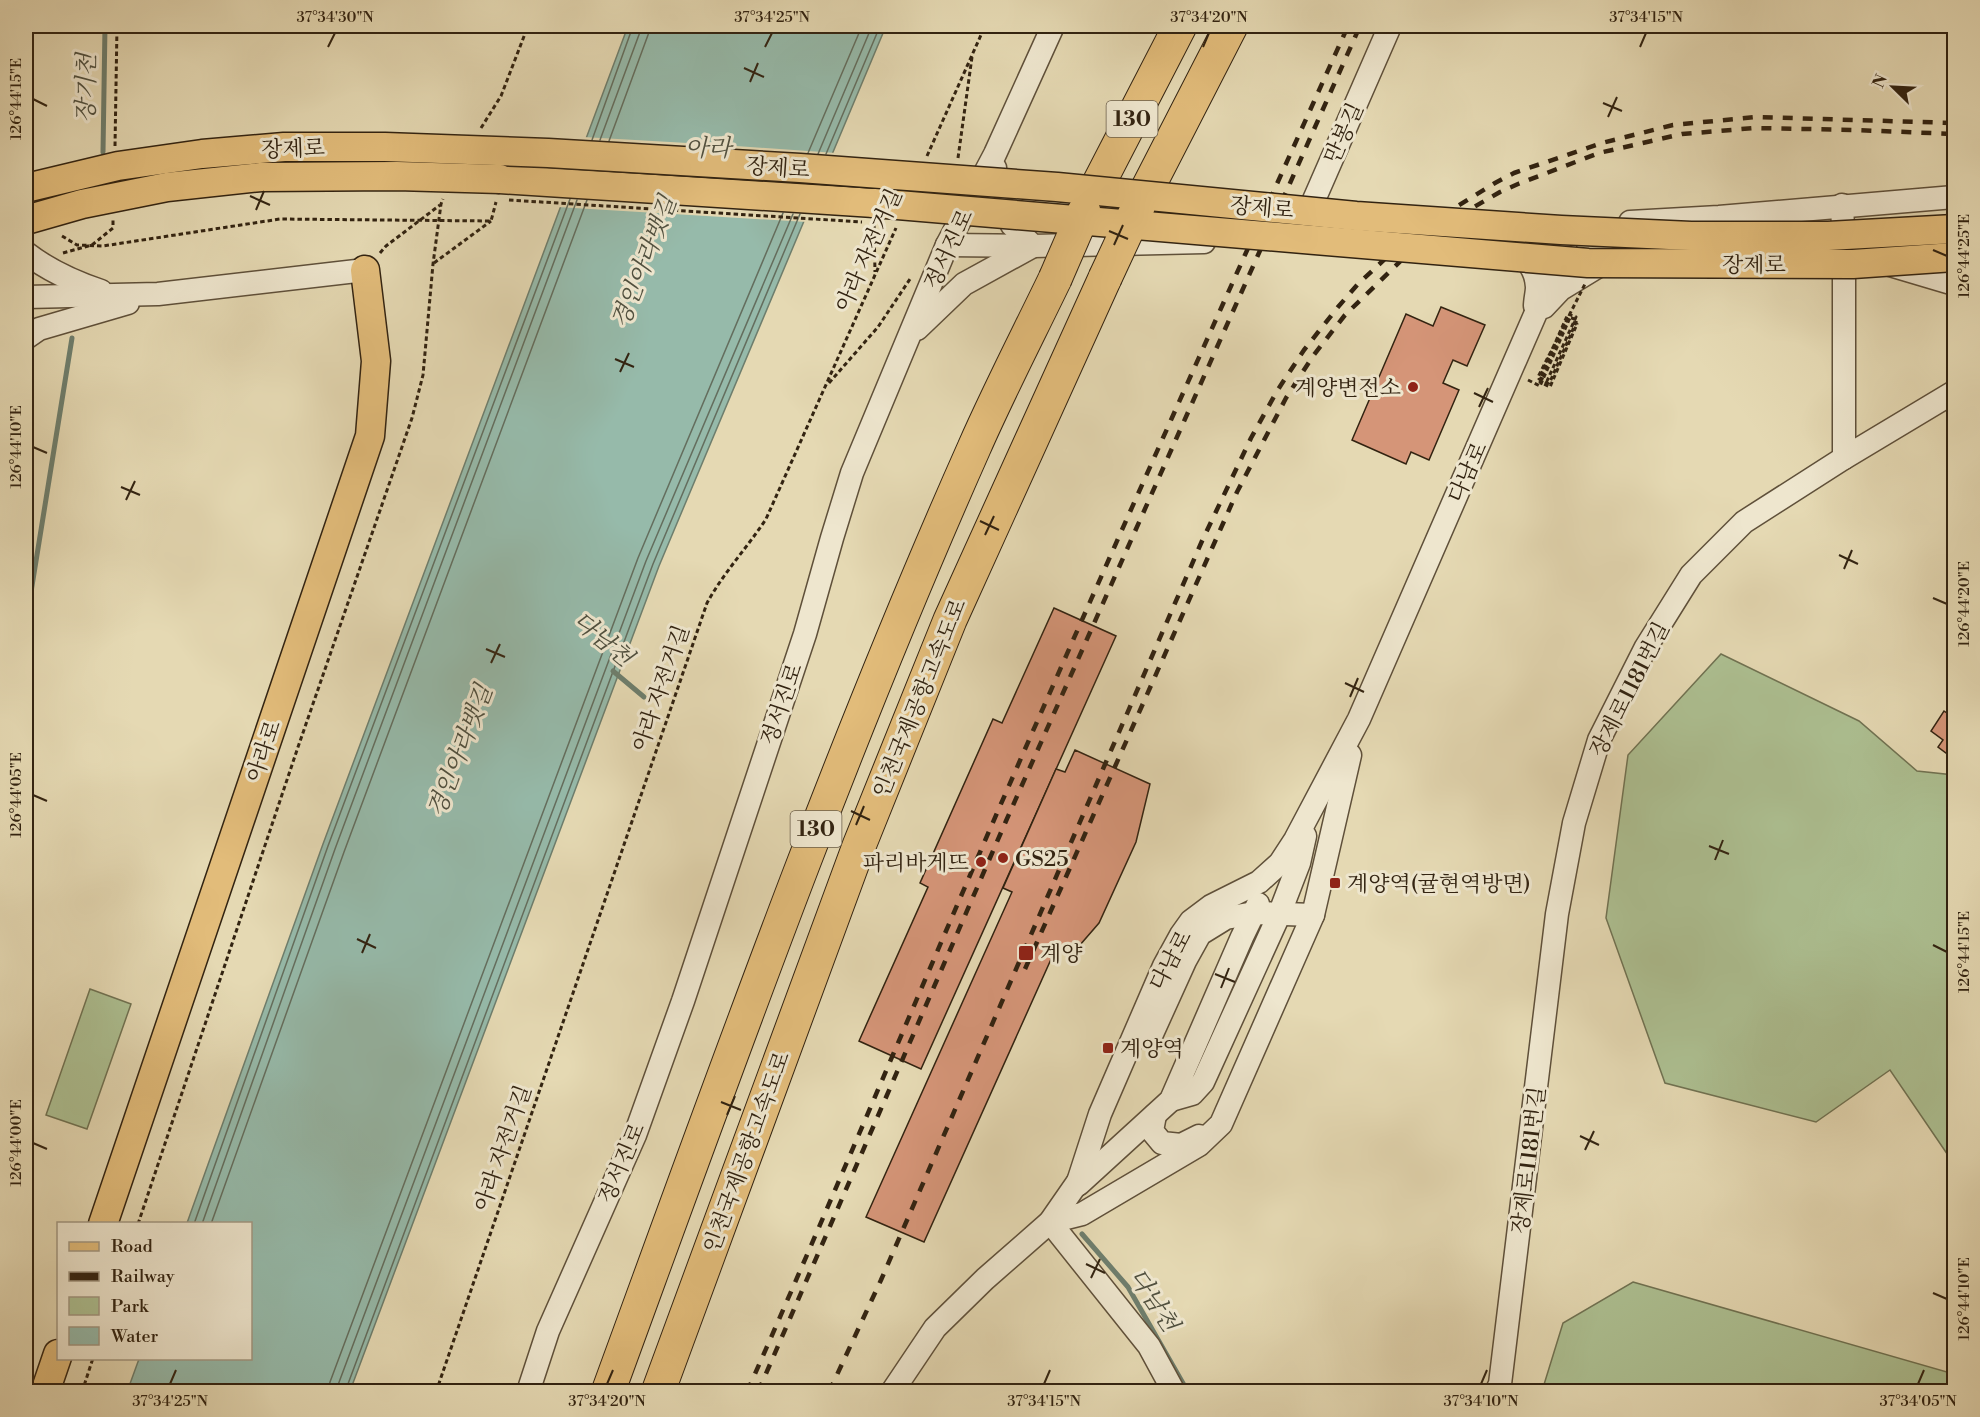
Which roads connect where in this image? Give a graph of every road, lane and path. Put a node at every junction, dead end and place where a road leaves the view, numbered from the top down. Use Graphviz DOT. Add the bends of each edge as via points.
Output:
graph roads {
  1 [pos="117,26"];
  2 [pos="528,26"];
  3 [pos="985,26"];
  4 [pos="1053,26"];
  5 [pos="1180,26"];
  6 [pos="1231,26"];
  7 [pos="1390,26"];
  8 [pos="973,53"];
  9 [pos="478,133"];
  10 [pos="115,153"];
  11 [pos="995,154"];
  12 [pos="958,158"];
  13 [pos="926,161"];
  14 [pos="26,188"];
  15 [pos="445,196"];
  16 [pos="1954,197"];
  17 [pos="497,199"];
  18 [pos="508,200"];
  19 [pos="441,204"];
  20 [pos="1842,205"];
  21 [pos="1754,214"];
  22 [pos="875,216"];
  23 [pos="1719,217"];
  24 [pos="26,220"];
  25 [pos="491,221"];
  26 [pos="1574,225"];
  27 [pos="1954,229"];
  28 [pos="1457,233"];
  29 [pos="62,236"];
  30 [pos="1296,240"];
  31 [pos="947,245"];
  32 [pos="1033,246"];
  33 [pos="1844,250"];
  34 [pos="26,253"];
  35 [pos="1954,257"];
  36 [pos="1881,262"];
  37 [pos="433,264"];
  38 [pos="365,270"];
  39 [pos="876,274"];
  40 [pos="912,277"];
  41 [pos="1587,280"];
  42 [pos="1954,284"];
  43 [pos="1844,286"];
  44 [pos="158,294"];
  45 [pos="114,295"];
  46 [pos="26,297"];
  47 [pos="1533,320"];
  48 [pos="909,336"];
  49 [pos="26,338"];
  50 [pos="826,386"];
  51 [pos="1540,386"];
  52 [pos="1954,392"];
  53 [pos="1844,458"];
  54 [pos="1359,719"];
  55 [pos="1310,814"];
  56 [pos="1280,863"];
  57 [pos="1254,913"];
  58 [pos="1279,915"];
  59 [pos="1313,915"];
  60 [pos="1171,1100"];
  61 [pos="1100,1114"];
  62 [pos="1155,1115"];
  63 [pos="1221,1124"];
  64 [pos="1104,1152"];
  65 [pos="1146,1176"];
  66 [pos="1077,1185"];
  67 [pos="104,1222"];
  68 [pos="139,1222"];
  69 [pos="1050,1222"];
  70 [pos="57,1357"];
  71 [pos="93,1360"];
  72 [pos="45,1392"];
  73 [pos="82,1392"];
  74 [pos="436,1392"];
  75 [pos="528,1392"];
  76 [pos="608,1392"];
  77 [pos="658,1392"];
  78 [pos="892,1392"];
  79 [pos="1174,1392"];
  80 [pos="1496,1392"];
  1 -- 10 [label="path"];
  2 -- 9 [label="path" via="501,96"];
  3 -- 8 [label="path"];
  4 -- 11 [label="street, 정서진로"];
  5 -- 76 [label="highway, 인천국제공항고속도로 / 130, bridge" via="1084,212 975,446 886,656 799,873"];
  6 -- 77 [label="highway, 인천국제공항고속도로 / 130, bridge" via="1138,207 954,610 855,857"];
  7 -- 30 [label="street, 만봉길"];
  8 -- 12 [label="path"];
  8 -- 13 [label="path"];
  11 -- 31 [label="street, 정서진로"];
  11 -- 32 [label="street" via="997,196 1012,225"];
  14 -- 27 [label="main road, 장제로, bridge" via="118,166 202,154 284,147 385,147 800,168 1561,230 1691,236 1828,236"];
  15 -- 19 [label="path"];
  16 -- 20 [label="street, 장제로"];
  17 -- 25 [label="path, bridge"];
  18 -- 22 [label="path, bridge"];
  19 -- 37 [label="path"];
  19 -- 38 [label="path" via="386,246"];
  20 -- 21 [label="street, 장제로"];
  20 -- 33 [label="street"];
  21 -- 23 [label="street, 장제로"];
  21 -- 33 [label="street, 장제로"];
  22 -- 24 [label="main road, 장제로, bridge" via="500,179 397,176 261,177 167,187"];
  22 -- 35 [label="main road, 장제로, bridge" via="1588,263 1853,264"];
  22 -- 39 [label="path"];
  22 -- 39 [label="path, 아라 자전거길" via="898,224"];
  23 -- 26 [label="street, 장제로"];
  23 -- 47 [label="street" via="1597,267 1561,289"];
  25 -- 29 [label="path, bridge" via="280,219 103,246 77,245"];
  25 -- 37 [label="path"];
  26 -- 28 [label="street, 장제로"];
  26 -- 47 [label="street, 다남로"];
  28 -- 30 [label="street, 장제로"];
  28 -- 47 [label="street" via="1516,250 1530,263 1537,286"];
  30 -- 32 [label="street, 장제로"];
  31 -- 32 [label="street, 장제로"];
  31 -- 48 [label="street, 정서진로"];
  32 -- 48 [label="street" via="964,284"];
  33 -- 36 [label="street, 장제로"];
  33 -- 43 [label="street"];
  34 -- 45 [label="street" via="78,284"];
  36 -- 42 [label="street, 장제로"];
  36 -- 43 [label="street" via="1854,270"];
  37 -- 68 [label="path" via="423,375 412,418"];
  38 -- 44 [label="street"];
  38 -- 67 [label="main road, 아라로" via="376,361 370,436"];
  39 -- 50 [label="path, 아라 자전거길"];
  40 -- 50 [label="path" via="878,327"];
  41 -- 51 [label="path, bridge" via="1573,309 1568,319 1558,338 1553,348 1538,377 1547,381 1571,328 1575,317 1568,314 1558,336 1554,347 1544,369 1539,380 1549,384 1568,341 1572,331 1577,320 1569,317 1555,350 1545,372 1540,382 1550,387 1577,324 1569,320 1564,331 1545,375"];
  43 -- 53 [label="street"];
  44 -- 45 [label="street"];
  44 -- 49 [label="street" via="39,329"];
  45 -- 46 [label="street"];
  47 -- 54 [label="street, 다남로"];
  48 -- 75 [label="street, 정서진로" via="852,473 805,634 647,1101 548,1331"];
  50 -- 74 [label="path, 아라 자전거길" via="766,519 707,603"];
  52 -- 53 [label="street, 장제로1181번길"];
  53 -- 80 [label="street, 장제로1181번길" via="1744,522 1691,575 1646,647 1599,740 1574,823 1557,914 1511,1305"];
  54 -- 55 [label="street, 다남로"];
  54 -- 59 [label="street, 다남로"];
  55 -- 56 [label="street, 다남로"];
  55 -- 58 [label="street" via="1299,863"];
  56 -- 57 [label="street"];
  56 -- 61 [label="street, 다남로" via="1259,882 1211,906 1181,934"];
  57 -- 58 [label="street, 다남로"];
  57 -- 60 [label="street"];
  57 -- 64 [label="street, 다남로" via="1226,918 1200,934"];
  58 -- 59 [label="street, 다남로"];
  58 -- 60 [label="street" via="1203,1082 1192,1094"];
  59 -- 63 [label="street, 다남로"];
  60 -- 62 [label="street"];
  61 -- 64 [label="street"];
  61 -- 66 [label="street, 다남로"];
  62 -- 63 [label="street" via="1152,1131 1162,1143 1181,1145"];
  62 -- 64 [label="street"];
  63 -- 65 [label="street, 다남로" via="1199,1145"];
  64 -- 65 [label="street" via="1120,1169"];
  64 -- 66 [label="street, 다남로"];
  65 -- 69 [label="street, 다남로" via="1082,1214"];
  66 -- 69 [label="street, 다남로"];
  69 -- 78 [label="street, 다남로" via="935,1328"];
  69 -- 79 [label="street" via="1149,1346"];
  70 -- 72 [label="main road"];
  71 -- 73 [label="path"];
}
